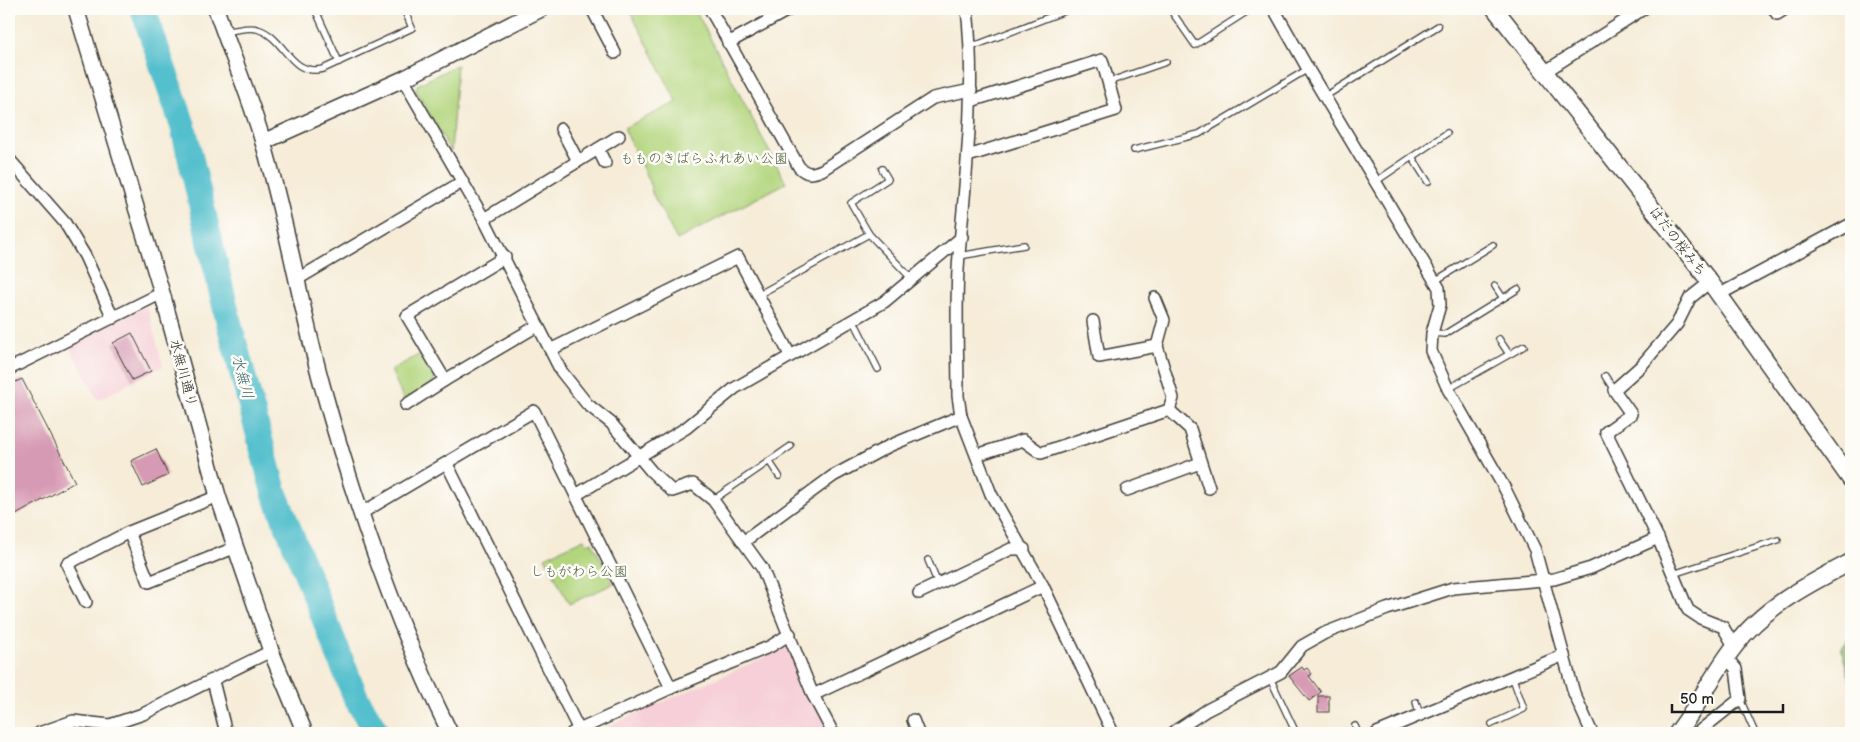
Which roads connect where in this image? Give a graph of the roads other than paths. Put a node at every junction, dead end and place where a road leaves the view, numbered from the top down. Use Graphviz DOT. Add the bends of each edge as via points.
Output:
graph roads {
  1 [pos="76,9"];
  2 [pos="216,9"];
  3 [pos="315,9"];
  4 [pos="404,9"];
  5 [pos="541,9"];
  6 [pos="592,9"];
  7 [pos="710,9"];
  8 [pos="790,9"];
  9 [pos="967,9"];
  10 [pos="1070,9"];
  11 [pos="1170,9"];
  12 [pos="1251,9"];
  13 [pos="1274,9"];
  14 [pos="1495,9"];
  15 [pos="1643,9"];
  16 [pos="1774,9"];
  17 [pos="1785,9"];
  18 [pos="1438,26"];
  19 [pos="224,32"];
  20 [pos="728,43"];
  21 [pos="971,45"];
  22 [pos="615,53"];
  23 [pos="339,62"];
  24 [pos="1166,62"];
  25 [pos="1308,69"];
  26 [pos="1546,72"];
  27 [pos="403,79"];
  28 [pos="1108,82"];
  29 [pos="971,95"];
  30 [pos="1324,97"];
  31 [pos="561,129"];
  32 [pos="1447,133"];
  33 [pos="619,136"];
  34 [pos="263,142"];
  35 [pos="598,149"];
  36 [pos="1134,150"];
  37 [pos="968,156"];
  38 [pos="1412,157"];
  39 [pos="9,159"];
  40 [pos="578,162"];
  41 [pos="604,162"];
  42 [pos="882,169"];
  43 [pos="462,182"];
  44 [pos="1375,182"];
  45 [pos="1428,182"];
  46 [pos="484,219"];
  47 [pos="1851,224"];
  48 [pos="869,234"];
  49 [pos="962,237"];
  50 [pos="1024,244"];
  51 [pos="1493,245"];
  52 [pos="959,256"];
  53 [pos="505,257"];
  54 [pos="911,278"];
  55 [pos="296,280"];
  56 [pos="1435,282"];
  57 [pos="1495,286"];
  58 [pos="1715,288"];
  59 [pos="1518,289"];
  60 [pos="162,294"];
  61 [pos="758,295"];
  62 [pos="1155,298"];
  63 [pos="1503,298"];
  64 [pos="113,318"];
  65 [pos="853,319"];
  66 [pos="1093,321"];
  67 [pos="537,326"];
  68 [pos="1432,333"];
  69 [pos="1499,339"];
  70 [pos="1157,346"];
  71 [pos="1524,346"];
  72 [pos="552,349"];
  73 [pos="1509,354"];
  74 [pos="790,355"];
  75 [pos="9,369"];
  76 [pos="878,369"];
  77 [pos="1605,376"];
  78 [pos="445,380"];
  79 [pos="1448,388"];
  80 [pos="1614,390"];
  81 [pos="406,406"];
  82 [pos="1169,410"];
  83 [pos="961,416"];
  84 [pos="791,446"];
  85 [pos="640,456"];
  86 [pos="977,456"];
  87 [pos="769,461"];
  88 [pos="1200,463"];
  89 [pos="447,464"];
  90 [pos="778,476"];
  91 [pos="1851,480"];
  92 [pos="1209,488"];
  93 [pos="1127,490"];
  94 [pos="576,495"];
  95 [pos="218,496"];
  96 [pos="713,500"];
  97 [pos="360,514"];
  98 [pos="129,532"];
  99 [pos="1658,538"];
  100 [pos="1778,540"];
  101 [pos="743,542"];
  102 [pos="234,548"];
  103 [pos="1024,549"];
  104 [pos="928,560"];
  105 [pos="1851,562"];
  106 [pos="1672,574"];
  107 [pos="1544,579"];
  108 [pos="938,584"];
  109 [pos="1043,586"];
  110 [pos="919,593"];
  111 [pos="86,602"];
  112 [pos="790,634"];
  113 [pos="271,651"];
  114 [pos="1731,652"];
  115 [pos="1564,655"];
  116 [pos="1512,676"];
  117 [pos="1270,678"];
  118 [pos="213,681"];
  119 [pos="671,688"];
  120 [pos="813,695"];
  121 [pos="1740,698"];
  122 [pos="1416,702"];
  123 [pos="1420,715"];
  124 [pos="913,720"];
  125 [pos="1492,724"];
  126 [pos="1355,726"];
  127 [pos="1689,731"];
  128 [pos="576,732"];
  129 [pos="39,733"];
  130 [pos="226,733"];
  131 [pos="304,733"];
  132 [pos="450,733"];
  133 [pos="833,733"];
  134 [pos="918,733"];
  135 [pos="1113,733"];
  136 [pos="1172,733"];
  137 [pos="1296,733"];
  138 [pos="1358,733"];
  139 [pos="1377,733"];
  140 [pos="1592,733"];
  141 [pos="1755,733"];
  1 -- 60 [label="street, 水無川通り"];
  2 -- 19 [label="street"];
  3 -- 23 [label="lane"];
  4 -- 23 [label="lane" via="412,28"];
  5 -- 27 [label="street"];
  6 -- 22 [label="street"];
  7 -- 20 [label="street"];
  8 -- 20 [label="street"];
  9 -- 21 [label="street"];
  10 -- 21 [label="lane"];
  11 -- 12 [label="lane" via="1195,45"];
  13 -- 25 [label="street"];
  14 -- 26 [label="main road, はだの桜みち"];
  15 -- 26 [label="street"];
  16 -- 17 [label="street" via="1777,14"];
  18 -- 30 [label="lane"];
  19 -- 23 [label="lane" via="256,28 272,36 301,69 313,72"];
  19 -- 34 [label="street"];
  20 -- 29 [label="street" via="805,173 822,170 933,98"];
  21 -- 29 [label="street"];
  24 -- 28 [label="lane"];
  25 -- 30 [label="street"];
  25 -- 36 [label="lane" via="1199,134"];
  26 -- 58 [label="main road, はだの桜みち"];
  27 -- 34 [label="street"];
  27 -- 43 [label="street"];
  28 -- 29 [label="street" via="1102,60"];
  28 -- 37 [label="street" via="1116,110"];
  29 -- 37 [label="street"];
  30 -- 44 [label="street"];
  31 -- 40 [label="street"];
  32 -- 38 [label="lane"];
  33 -- 35 [label="street"];
  34 -- 55 [label="street"];
  35 -- 40 [label="street"];
  35 -- 41 [label="street"];
  37 -- 49 [label="street"];
  38 -- 44 [label="lane"];
  38 -- 45 [label="lane"];
  39 -- 64 [label="street" via="65,223 85,256"];
  40 -- 46 [label="street"];
  42 -- 48 [label="lane" via="888,179 851,203"];
  43 -- 46 [label="street"];
  43 -- 55 [label="street"];
  44 -- 56 [label="street"];
  46 -- 53 [label="street"];
  47 -- 58 [label="street"];
  48 -- 54 [label="lane"];
  48 -- 61 [label="lane"];
  49 -- 52 [label="street"];
  49 -- 54 [label="street"];
  50 -- 52 [label="lane"];
  51 -- 56 [label="lane"];
  52 -- 83 [label="street" via="958,396"];
  53 -- 67 [label="street"];
  53 -- 78 [label="street" via="407,316"];
  54 -- 65 [label="street" via="884,302"];
  55 -- 97 [label="street"];
  56 -- 68 [label="street" via="1439,288 1440,305"];
  57 -- 63 [label="lane"];
  58 -- 80 [label="street" via="1690,298 1678,324 1641,366"];
  58 -- 91 [label="main road, はだの桜みち"];
  59 -- 63 [label="lane"];
  60 -- 64 [label="street"];
  60 -- 95 [label="street, 水無川通り"];
  61 -- 72 [label="street" via="738,257"];
  61 -- 74 [label="street"];
  62 -- 70 [label="street" via="1164,320"];
  63 -- 68 [label="lane" via="1445,334"];
  64 -- 75 [label="street"];
  65 -- 74 [label="street"];
  65 -- 76 [label="lane"];
  66 -- 70 [label="street" via="1099,357"];
  67 -- 72 [label="street"];
  67 -- 78 [label="street"];
  68 -- 79 [label="street" via="1431,351"];
  69 -- 73 [label="lane"];
  70 -- 82 [label="street" via="1173,398"];
  71 -- 73 [label="lane"];
  72 -- 85 [label="street" via="561,371 587,404 611,423"];
  73 -- 79 [label="lane"];
  74 -- 85 [label="street" via="735,388 686,428"];
  77 -- 80 [label="lane"];
  78 -- 81 [label="street"];
  79 -- 107 [label="street" via="1505,489 1535,550"];
  80 -- 99 [label="street" via="1631,414 1606,432"];
  82 -- 86 [label="street" via="1041,453 1023,440"];
  82 -- 88 [label="street" via="1190,429"];
  83 -- 86 [label="street"];
  83 -- 101 [label="street" via="889,446 833,476"];
  84 -- 87 [label="lane"];
  85 -- 94 [label="street"];
  85 -- 96 [label="street" via="672,491 693,484"];
  86 -- 103 [label="street" via="991,494"];
  87 -- 90 [label="lane"];
  87 -- 96 [label="lane"];
  88 -- 92 [label="street"];
  88 -- 93 [label="street"];
  89 -- 94 [label="street" via="534,411"];
  89 -- 97 [label="street"];
  89 -- 128 [label="street"];
  94 -- 119 [label="street"];
  95 -- 98 [label="street"];
  95 -- 102 [label="street, 水無川通り"];
  96 -- 101 [label="street"];
  97 -- 132 [label="street" via="384,584"];
  98 -- 102 [label="street" via="149,582"];
  98 -- 111 [label="street" via="68,564"];
  99 -- 106 [label="street"];
  99 -- 107 [label="street" via="1592,568"];
  100 -- 106 [label="lane"];
  101 -- 112 [label="street" via="762,568"];
  102 -- 113 [label="street, 水無川通り"];
  103 -- 108 [label="street" via="1011,549"];
  103 -- 109 [label="street"];
  104 -- 108 [label="lane"];
  105 -- 114 [label="main road" via="1799,589 1758,622"];
  106 -- 114 [label="street" via="1688,610 1723,627"];
  107 -- 115 [label="street"];
  107 -- 117 [label="street" via="1453,588 1387,609 1325,633 1302,646 1281,672"];
  108 -- 110 [label="street"];
  109 -- 120 [label="street"];
  109 -- 135 [label="street"];
  112 -- 119 [label="street" via="771,646"];
  112 -- 120 [label="street"];
  113 -- 118 [label="street"];
  113 -- 131 [label="street, 水無川通り"];
  114 -- 121 [label="street"];
  114 -- 127 [label="main road"];
  115 -- 116 [label="street"];
  115 -- 140 [label="street" via="1574,693"];
  116 -- 123 [label="street"];
  116 -- 125 [label="lane" via="1524,709"];
  117 -- 136 [label="street" via="1207,710"];
  117 -- 137 [label="lane"];
  118 -- 129 [label="street" via="143,714 110,725 73,721"];
  118 -- 130 [label="street"];
  119 -- 128 [label="street"];
  120 -- 133 [label="street"];
  121 -- 127 [label="street"];
  121 -- 141 [label="lane"];
  122 -- 123 [label="lane"];
  123 -- 139 [label="street"];
  124 -- 134 [label="street"];
  126 -- 138 [label="lane"];
}
